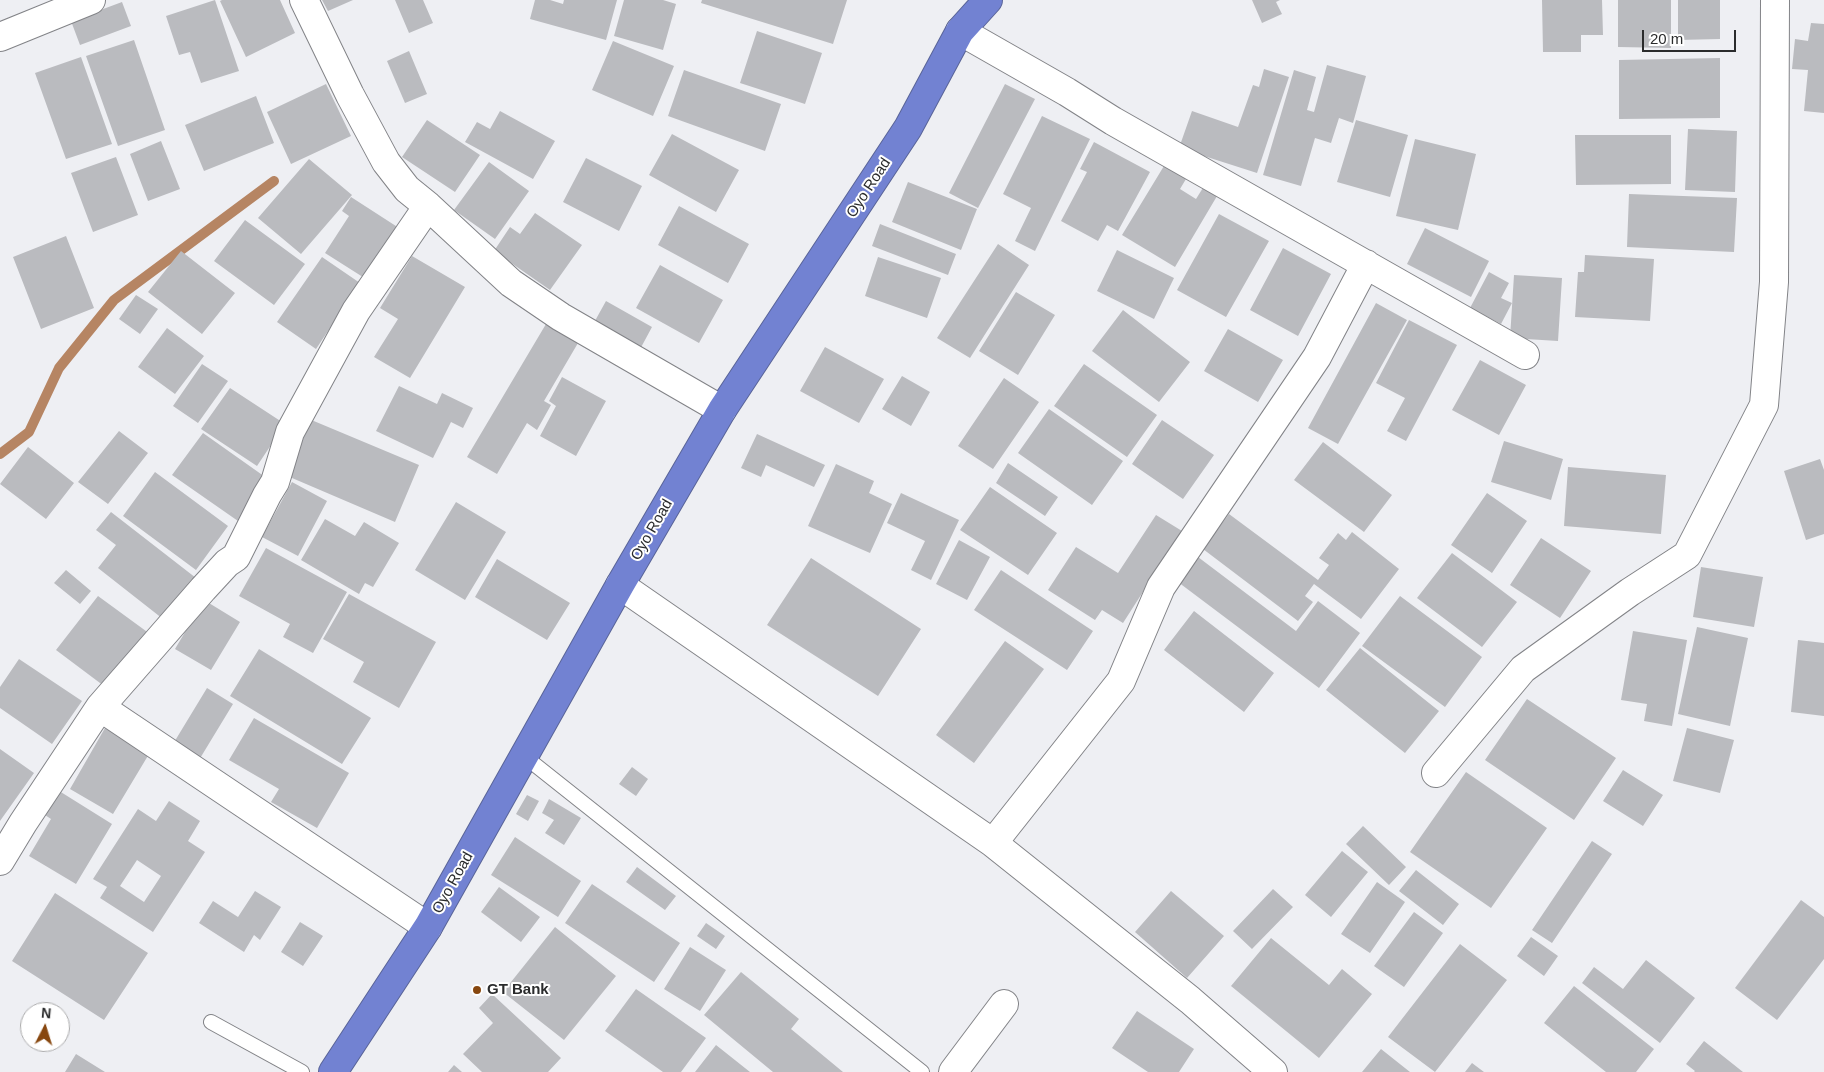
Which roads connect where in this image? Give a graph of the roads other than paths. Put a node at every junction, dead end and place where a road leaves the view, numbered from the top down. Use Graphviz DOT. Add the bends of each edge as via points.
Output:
graph roads {
  1 [pos="91,0"];
  2 [pos="304,0"];
  3 [pos="988,0"];
  4 [pos="1775,0"];
  5 [pos="3,29"];
  6 [pos="960,31"];
  7 [pos="428,206"];
  8 [pos="1366,264"];
  9 [pos="1525,355"];
  10 [pos="722,410"];
  11 [pos="620,585"];
  12 [pos="100,707"];
  13 [pos="524,756"];
  14 [pos="1436,773"];
  15 [pos="993,843"];
  16 [pos="0,862"];
  17 [pos="428,927"];
  18 [pos="1004,1004"];
  19 [pos="211,1022"];
  20 [pos="302,1072"];
  21 [pos="333,1072"];
  22 [pos="922,1072"];
  23 [pos="954,1072"];
  24 [pos="1273,1072"];
  1 -- 5 [label="street"];
  2 -- 7 [label="street" via="386,162 407,189"];
  3 -- 6 [label="highway, Oyo Road"];
  4 -- 14 [label="street" via="1774,282 1764,405 1687,555 1523,669"];
  6 -- 8 [label="street" via="1113,122"];
  6 -- 10 [label="highway, Oyo Road" via="908,128"];
  7 -- 10 [label="street" via="511,283 561,317"];
  7 -- 12 [label="street" via="346,328 290,432 275,482 236,557 202,589"];
  8 -- 9 [label="street"];
  8 -- 15 [label="street" via="1317,357 1161,587 1121,681"];
  10 -- 11 [label="highway, Oyo Road"];
  11 -- 13 [label="highway, Oyo Road"];
  11 -- 15 [label="street"];
  12 -- 16 [label="street"];
  12 -- 17 [label="street"];
  13 -- 17 [label="highway, Oyo Road"];
  13 -- 22 [label="lane"];
  15 -- 24 [label="street" via="1190,1000"];
  17 -- 21 [label="highway, Oyo Road"];
  18 -- 23 [label="street"];
  19 -- 20 [label="lane"];
}
